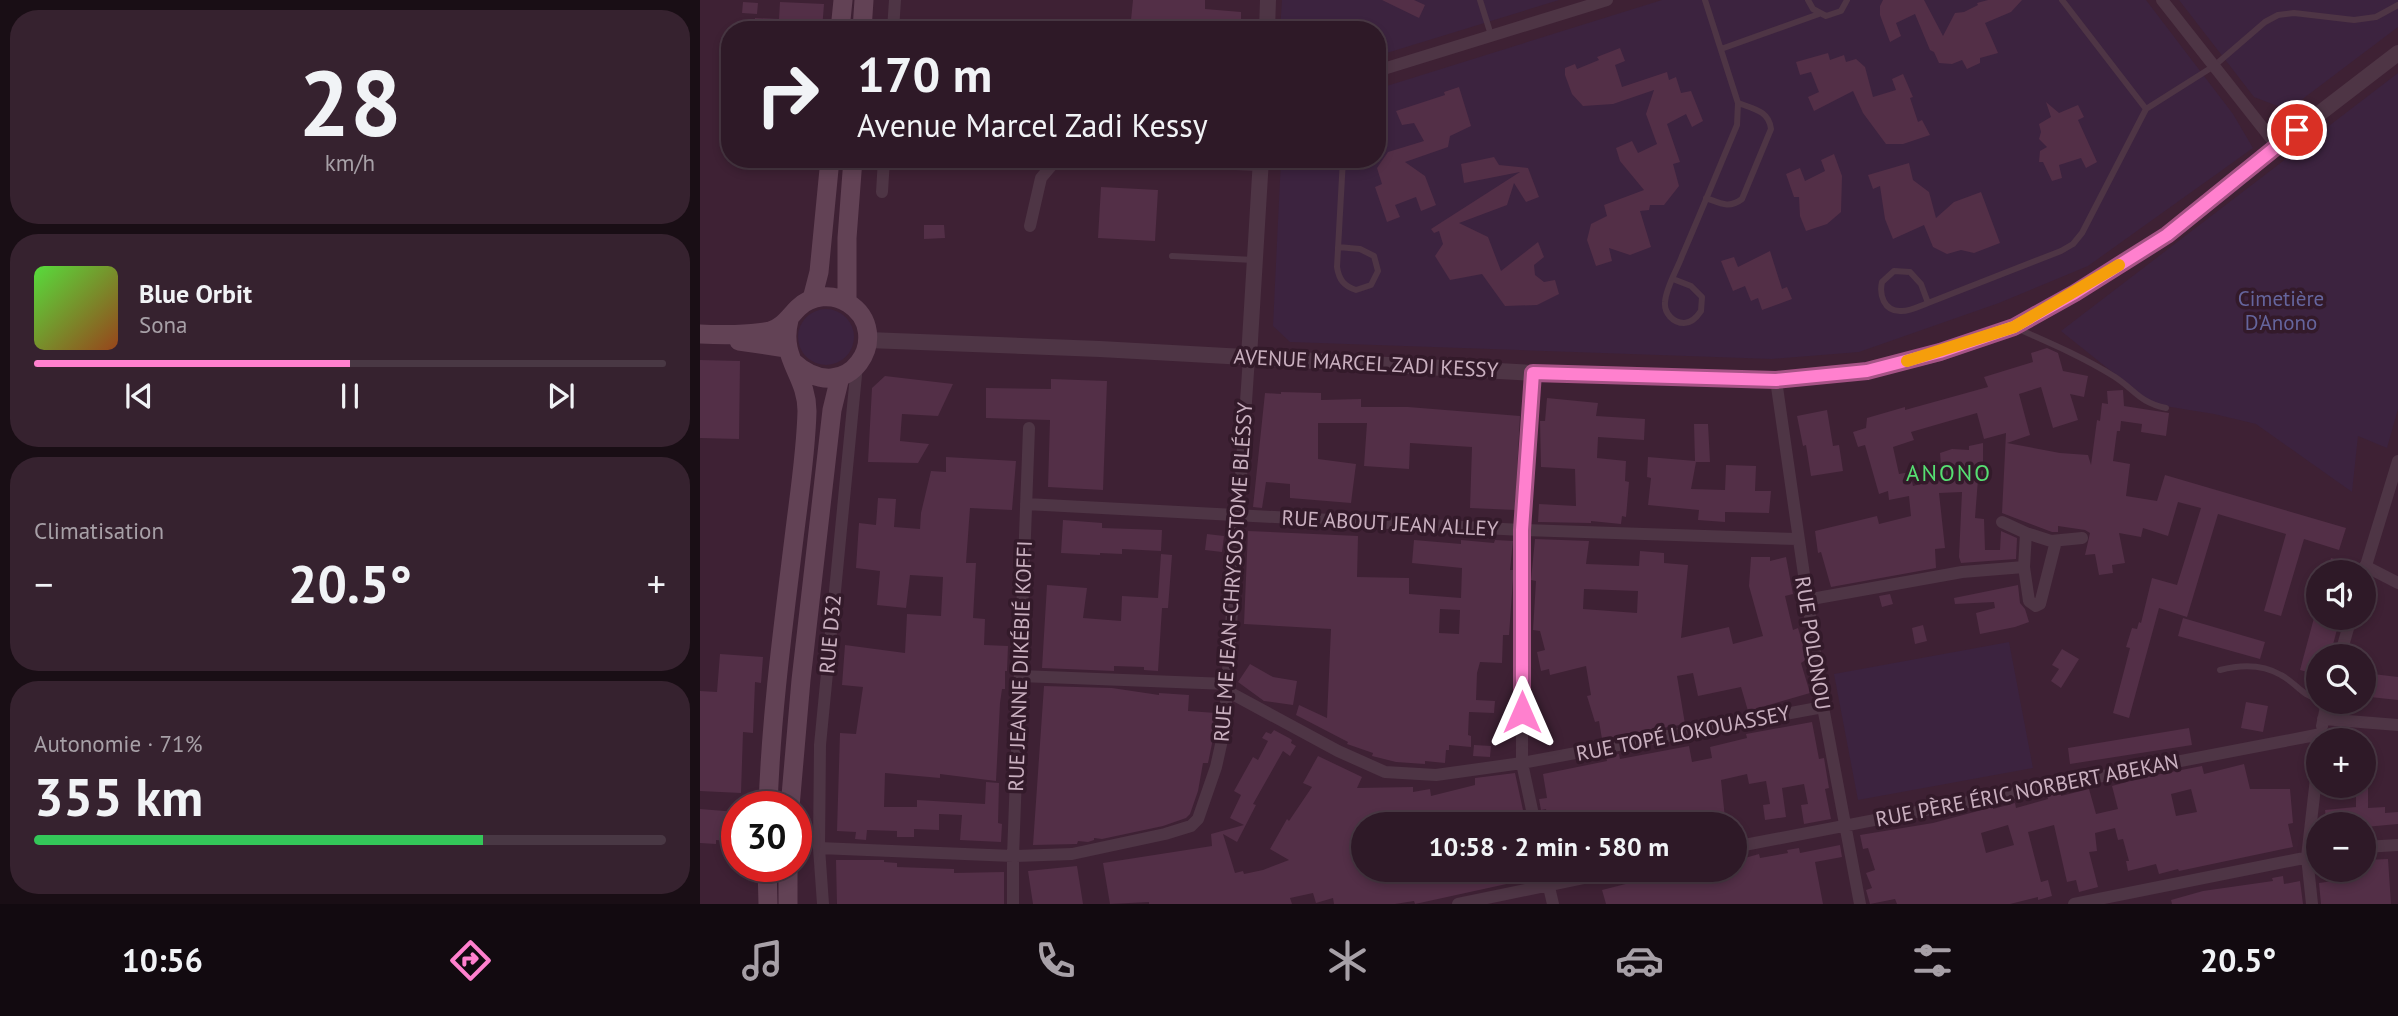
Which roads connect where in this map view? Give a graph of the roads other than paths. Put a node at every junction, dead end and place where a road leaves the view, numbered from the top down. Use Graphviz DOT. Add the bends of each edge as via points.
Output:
graph roads {
  1 [pos="843,0"];
  2 [pos="864,0"];
  3 [pos="895,0"];
  4 [pos="1268,0"];
  5 [pos="1480,0"];
  6 [pos="1606,0"];
  7 [pos="1705,0"];
  8 [pos="1808,0"];
  9 [pos="1847,0"];
  10 [pos="2063,0"];
  11 [pos="2162,0"];
  12 [pos="2398,5"];
  13 [pos="1819,14"];
  14 [pos="841,21"];
  15 [pos="863,21"];
  16 [pos="894,21"];
  17 [pos="1267,21"];
  18 [pos="1492,36"];
  19 [pos="1721,49"];
  20 [pos="2398,53"];
  21 [pos="2214,66"];
  22 [pos="1386,68"];
  23 [pos="1738,103"];
  24 [pos="2146,109"];
  25 [pos="2277,146"];
  26 [pos="829,168"];
  27 [pos="852,168"];
  28 [pos="883,168"];
  29 [pos="1050,168"];
  30 [pos="1261,168"];
  31 [pos="1342,168"];
  32 [pos="882,192"];
  33 [pos="1706,198"];
  34 [pos="1030,226"];
  35 [pos="1338,247"];
  36 [pos="1172,256"];
  37 [pos="1254,260"];
  38 [pos="1673,279"];
  39 [pos="812,299"];
  40 [pos="847,302"];
  41 [pos="1928,303"];
  42 [pos="789,320"];
  43 [pos="2014,327"];
  44 [pos="700,334"];
  45 [pos="721,336"];
  46 [pos="868,340"];
  47 [pos="789,355"];
  48 [pos="1249,356"];
  49 [pos="857,365"];
  50 [pos="1533,373"];
  51 [pos="840,377"];
  52 [pos="1776,380"];
  53 [pos="2166,408"];
  54 [pos="1029,428"];
  55 [pos="2398,461"];
  56 [pos="1026,504"];
  57 [pos="1238,516"];
  58 [pos="2002,522"];
  59 [pos="1522,530"];
  60 [pos="2026,533"];
  61 [pos="2082,538"];
  62 [pos="1797,539"];
  63 [pos="2056,541"];
  64 [pos="2368,560"];
  65 [pos="2024,567"];
  66 [pos="2376,574"];
  67 [pos="2398,583"];
  68 [pos="1807,600"];
  69 [pos="2220,670"];
  70 [pos="1020,676"];
  71 [pos="1228,688"];
  72 [pos="2306,694"];
  73 [pos="1823,707"];
  74 [pos="2324,714"];
  75 [pos="2323,719"];
  76 [pos="2398,725"];
  77 [pos="2322,728"];
  78 [pos="2306,740"];
  79 [pos="1522,763"];
  80 [pos="768,791"];
  81 [pos="791,791"];
  82 [pos="1532,812"];
  83 [pos="1846,825"];
  84 [pos="1747,844"];
  85 [pos="2398,845"];
  86 [pos="2376,846"];
  87 [pos="819,848"];
  88 [pos="1013,856"];
  89 [pos="2306,857"];
  90 [pos="767,882"];
  91 [pos="788,882"];
  92 [pos="1548,882"];
  93 [pos="1564,882"];
  94 [pos="2312,882"];
  95 [pos="1549,885"];
  96 [pos="768,904"];
  97 [pos="788,904"];
  98 [pos="823,904"];
  99 [pos="1013,904"];
  100 [pos="1458,904"];
  101 [pos="1553,904"];
  102 [pos="1860,904"];
  103 [pos="2074,904"];
  104 [pos="2312,904"];
  1 -- 14 [label="main road"];
  2 -- 15 [label="main road"];
  3 -- 16 [label="street"];
  4 -- 17 [label="street"];
  5 -- 18 [label="lane"];
  6 -- 18 [label="street"];
  7 -- 19 [label="lane"];
  8 -- 13 [label="lane"];
  9 -- 13 [label="lane" via="1834,15"];
  10 -- 24 [label="lane"];
  11 -- 21 [label="street"];
  12 -- 21 [label="lane" via="2376,17 2354,20 2278,15"];
  13 -- 19 [label="lane"];
  18 -- 22 [label="street"];
  19 -- 23 [label="lane"];
  20 -- 25 [label="street, AVENUE MARCEL ZADI KESSY"];
  21 -- 24 [label="lane"];
  21 -- 25 [label="street"];
  23 -- 33 [label="lane" via="1737,125"];
  23 -- 33 [label="lane" via="1766,114 1771,130 1742,199 1727,206"];
  24 -- 41 [label="lane" via="2073,244"];
  25 -- 43 [label="street, AVENUE MARCEL ZADI KESSY" via="2167,235"];
  26 -- 39 [label="main road"];
  27 -- 40 [label="main road"];
  28 -- 32 [label="street"];
  29 -- 34 [label="street" via="1041,178"];
  30 -- 37 [label="street"];
  31 -- 35 [label="lane"];
  33 -- 38 [label="lane"];
  35 -- 35 [label="lane" via="1342,282 1356,290 1371,285 1378,271 1374,256"];
  36 -- 37 [label="lane"];
  37 -- 48 [label="street"];
  38 -- 38 [label="lane" via="1666,311 1676,321 1691,322 1702,311 1702,297 1691,286"];
  39 -- 40 [label="main road" via="829,296"];
  39 -- 42 [label="main road"];
  40 -- 46 [label="main road" via="858,311"];
  41 -- 41 [label="lane" via="1910,272 1894,271 1882,282 1881,298 1892,309 1908,310"];
  42 -- 45 [label="main road" via="767,331"];
  42 -- 47 [label="main road" via="785,335"];
  43 -- 52 [label="street, AVENUE MARCEL ZADI KESSY" via="1867,371"];
  43 -- 53 [label="lane" via="2059,345 2115,377 2149,404"];
  44 -- 45 [label="main road"];
  45 -- 47 [label="main road"];
  46 -- 48 [label="street, AVENUE MARCEL ZADI KESSY"];
  46 -- 49 [label="main road"];
  47 -- 51 [label="main road" via="806,373 822,379"];
  47 -- 80 [label="main road" via="807,408"];
  48 -- 50 [label="street, AVENUE MARCEL ZADI KESSY"];
  48 -- 57 [label="street, RUE ME JEAN-CHRYSOSTOME BLÉSSY"];
  49 -- 51 [label="main road"];
  49 -- 87 [label="street, RUE D32" via="820,745"];
  50 -- 52 [label="street, AVENUE MARCEL ZADI KESSY"];
  50 -- 59 [label="street"];
  51 -- 81 [label="main road" via="832,410"];
  52 -- 62 [label="street, RUE POLONOU"];
  54 -- 56 [label="street, RUE JEANNE DIKÉBIÉ KOFFI"];
  55 -- 64 [label="street"];
  56 -- 57 [label="street, RUE ABOUT JEAN ALLEY"];
  56 -- 70 [label="street, RUE JEANNE DIKÉBIÉ KOFFI"];
  57 -- 59 [label="street, RUE ABOUT JEAN ALLEY"];
  57 -- 71 [label="street, RUE ME JEAN-CHRYSOSTOME BLÉSSY"];
  58 -- 60 [label="street"];
  59 -- 62 [label="street, RUE ABOUT JEAN ALLEY"];
  59 -- 79 [label="street"];
  60 -- 63 [label="street"];
  60 -- 65 [label="street"];
  61 -- 63 [label="street"];
  62 -- 68 [label="street, RUE POLONOU"];
  63 -- 65 [label="street" via="2036,606 2029,601"];
  65 -- 68 [label="street" via="1962,572"];
  66 -- 67 [label="street"];
  68 -- 73 [label="street, RUE POLONOU"];
  69 -- 72 [label="lane" via="2240,665 2265,669"];
  70 -- 71 [label="street"];
  70 -- 88 [label="street, RUE JEANNE DIKÉBIÉ KOFFI"];
  71 -- 79 [label="street, RUE TOPÉ LOKOUASSEY" via="1385,772 1436,775"];
  71 -- 88 [label="street, RUE ME JEAN-CHRYSOSTOME BLÉSSY" via="1216,767 1198,819 1191,826 1072,854"];
  73 -- 79 [label="street, RUE TOPÉ LOKOUASSEY"];
  73 -- 83 [label="street, RUE POLONOU"];
  74 -- 75 [label="street"];
  75 -- 76 [label="street"];
  75 -- 77 [label="street"];
  78 -- 83 [label="street, RUE PÈRE ÉRIC NORBERT ABEKAN"];
  79 -- 82 [label="street"];
  83 -- 84 [label="street, RUE PÈRE ÉRIC NORBERT ABEKAN"];
  83 -- 102 [label="street, RUE POLONOU"];
  85 -- 86 [label="street"];
  87 -- 88 [label="street, RUE ME JEAN-CHRYSOSTOME BLÉSSY"];
  87 -- 98 [label="street, RUE D32"];
  88 -- 99 [label="street, RUE JEANNE DIKÉBIÉ KOFFI"];
  89 -- 103 [label="street"];
  90 -- 96 [label="main road"];
  91 -- 97 [label="main road"];
  92 -- 95 [label="street"];
  93 -- 95 [label="street"];
  94 -- 104 [label="street"];
  95 -- 100 [label="street"];
  95 -- 101 [label="street"];
}
